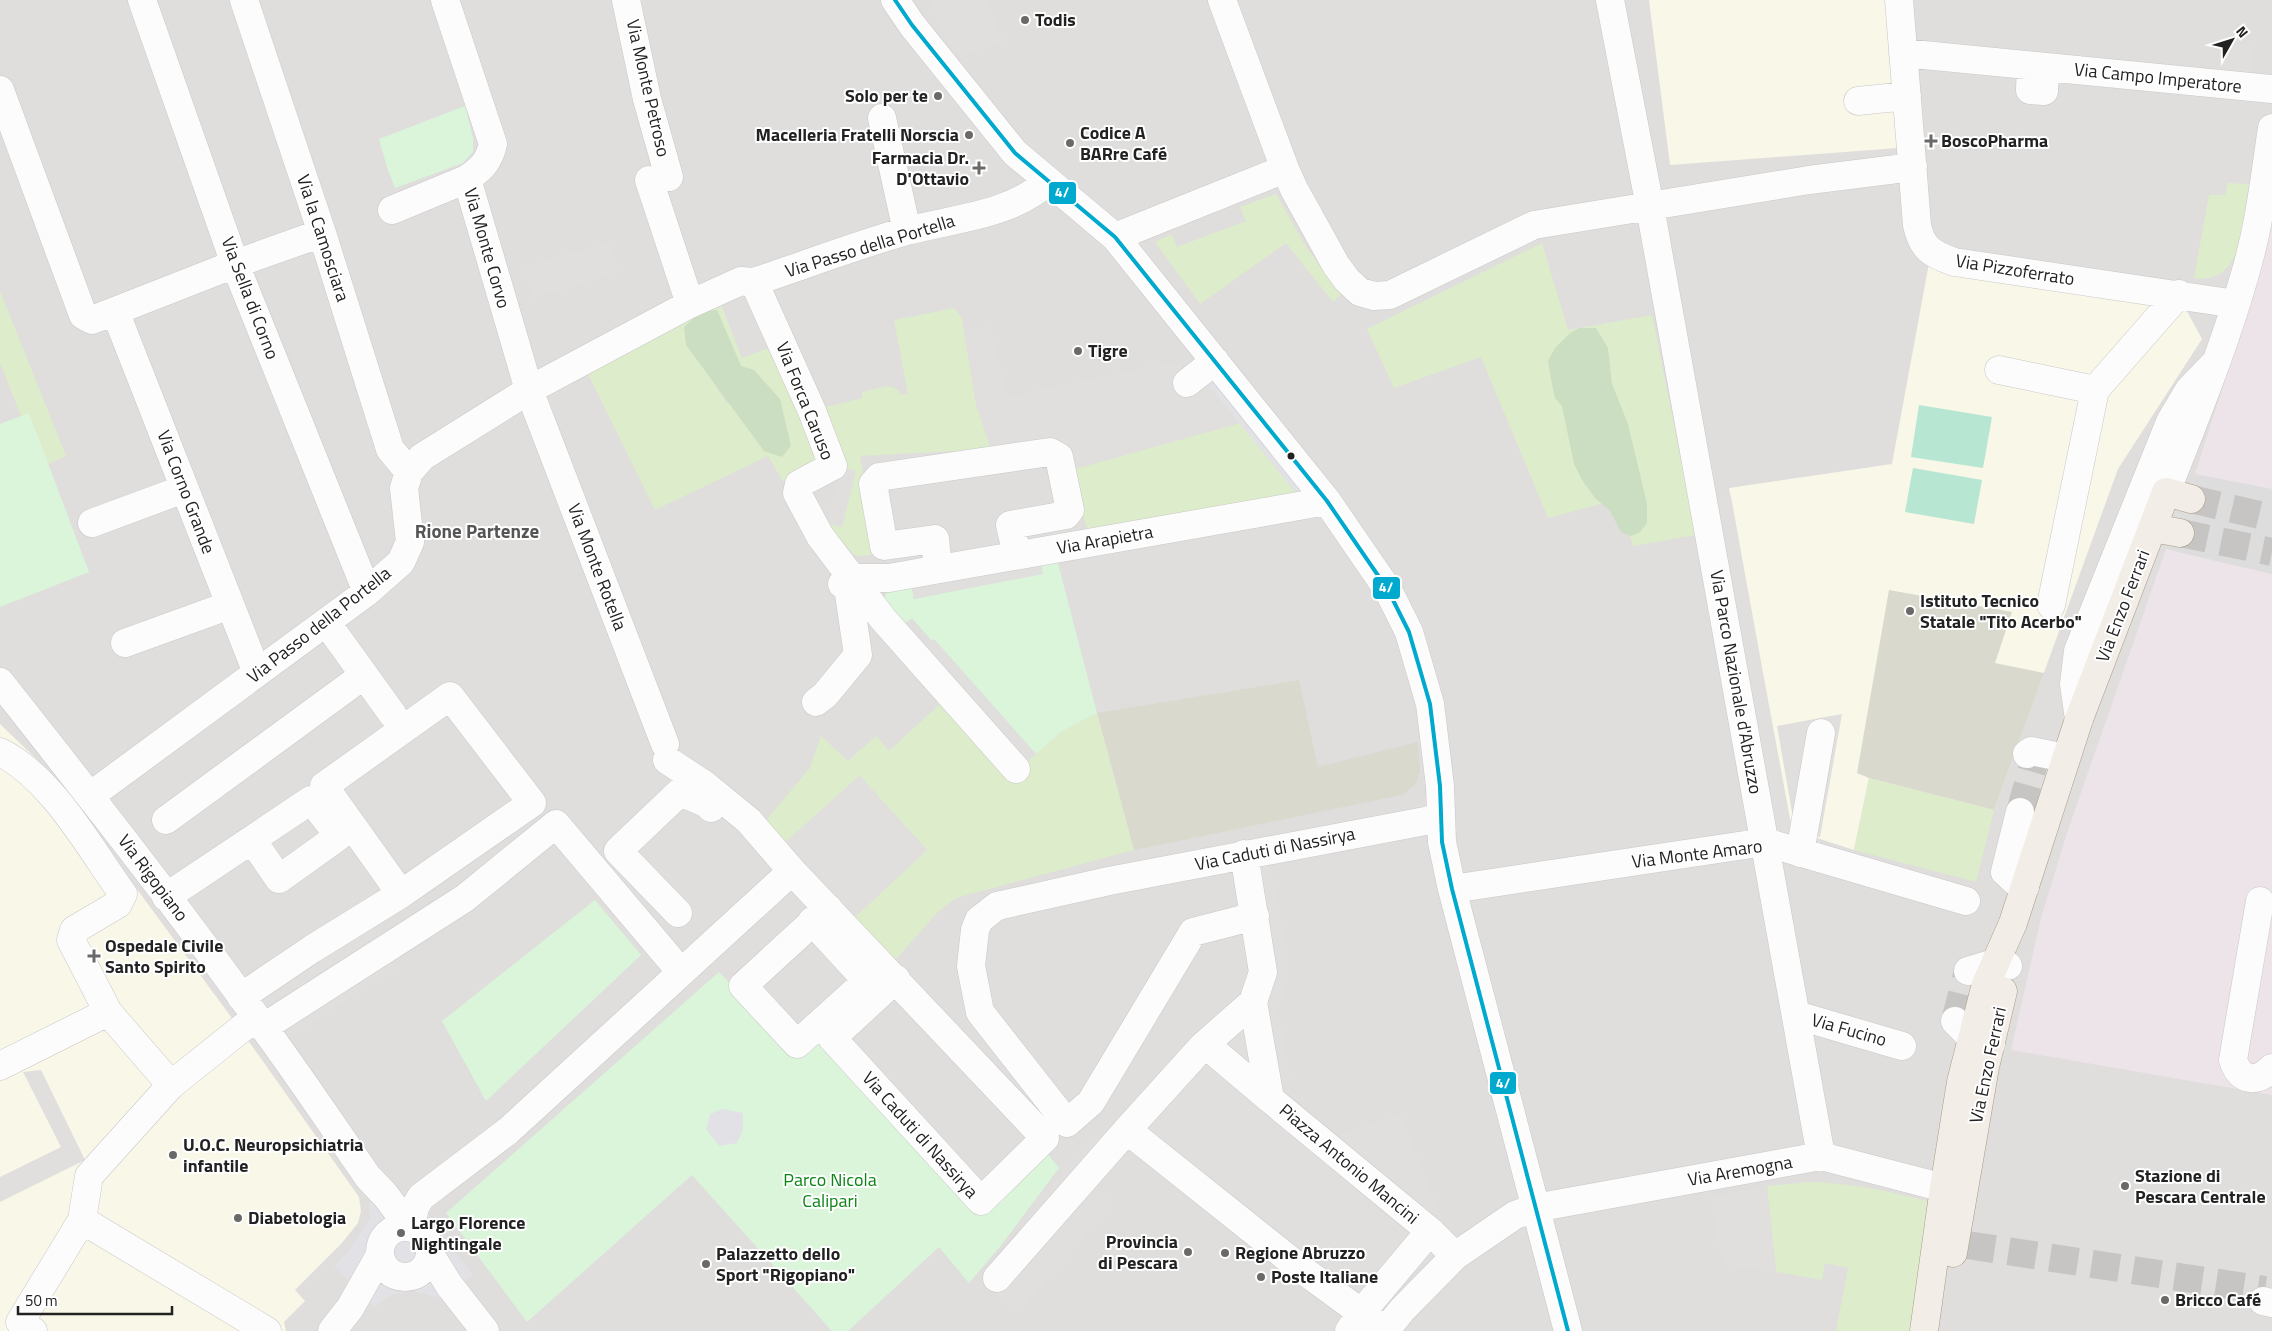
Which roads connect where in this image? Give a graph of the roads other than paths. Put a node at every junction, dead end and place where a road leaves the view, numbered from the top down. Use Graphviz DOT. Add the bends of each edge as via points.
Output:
graph roads {
  1 [pos="142,0"];
  2 [pos="244,0"];
  3 [pos="445,0"];
  4 [pos="626,0"];
  5 [pos="895,0"];
  6 [pos="1222,0"];
  7 [pos="1610,0"];
  8 [pos="1899,0"];
  9 [pos="1903,53"];
  10 [pos="2272,89"];
  11 [pos="0,90"];
  12 [pos="1907,96"];
  13 [pos="1858,101"];
  14 [pos="882,118"];
  15 [pos="2272,128"];
  16 [pos="1913,167"];
  17 [pos="1286,170"];
  18 [pos="467,179"];
  19 [pos="1046,182"];
  20 [pos="1650,207"];
  21 [pos="392,210"];
  22 [pos="907,231"];
  23 [pos="322,233"];
  24 [pos="1115,237"];
  25 [pos="236,264"];
  26 [pos="754,282"];
  27 [pos="2179,294"];
  28 [pos="690,304"];
  29 [pos="2236,304"];
  30 [pos="115,311"];
  31 [pos="1215,361"];
  32 [pos="1998,370"];
  33 [pos="1187,383"];
  34 [pos="529,390"];
  35 [pos="2096,390"];
  36 [pos="409,472"];
  37 [pos="184,489"];
  38 [pos="2167,492"];
  39 [pos="1327,501"];
  40 [pos="92,523"];
  41 [pos="2153,528"];
  42 [pos="2180,534"];
  43 [pos="1017,555"];
  44 [pos="938,569"];
  45 [pos="883,578"];
  46 [pos="847,582"];
  47 [pos="367,592"];
  48 [pos="230,605"];
  49 [pos="2051,605"];
  50 [pos="877,609"];
  51 [pos="326,622"];
  52 [pos="126,643"];
  53 [pos="257,674"];
  54 [pos="364,675"];
  55 [pos="0,682"];
  56 [pos="816,702"];
  57 [pos="393,714"];
  58 [pos="2079,719"];
  59 [pos="1821,733"];
  60 [pos="0,752"];
  61 [pos="666,752"];
  62 [pos="2027,754"];
  63 [pos="2065,758"];
  64 [pos="1016,768"];
  65 [pos="90,796"];
  66 [pos="1440,818"];
  67 [pos="166,820"];
  68 [pos="2044,826"];
  69 [pos="754,827"];
  70 [pos="338,836"];
  71 [pos="252,840"];
  72 [pos="1765,842"];
  73 [pos="1800,853"];
  74 [pos="1244,854"];
  75 [pos="792,871"];
  76 [pos="2025,887"];
  77 [pos="1452,889"];
  78 [pos="166,897"];
  79 [pos="394,899"];
  80 [pos="1966,901"];
  81 [pos="2260,901"];
  82 [pos="678,914"];
  83 [pos="820,914"];
  84 [pos="1254,916"];
  85 [pos="2002,965"];
  86 [pos="1968,971"];
  87 [pos="681,972"];
  88 [pos="896,979"];
  89 [pos="1253,1002"];
  90 [pos="108,1012"];
  91 [pos="253,1014"];
  92 [pos="1796,1015"];
  93 [pos="1205,1044"];
  94 [pos="1902,1046"];
  95 [pos="0,1066"];
  96 [pos="2272,1068"];
  97 [pos="171,1085"];
  98 [pos="1270,1099"];
  99 [pos="1126,1130"];
  100 [pos="1821,1156"];
  101 [pos="377,1186"];
  102 [pos="1952,1198"];
  103 [pos="1535,1208"];
  104 [pos="82,1220"];
  105 [pos="405,1225"];
  106 [pos="1430,1231"];
  107 [pos="1953,1242"];
  108 [pos="1455,1256"];
  109 [pos="415,1268"];
  110 [pos="997,1278"];
  111 [pos="350,1308"];
  112 [pos="1355,1322"];
  113 [pos="1395,1326"];
  114 [pos="33,1331"];
  115 [pos="267,1331"];
  116 [pos="332,1331"];
  117 [pos="485,1331"];
  118 [pos="1568,1331"];
  119 [pos="1924,1331"];
  120 [pos="1941,1331"];
  1 -- 25 [label="street, Via Sella di Corno"];
  2 -- 23 [label="street, Via la Camosciara"];
  3 -- 18 [label="street, Via Monte Corvo" via="493,144 485,165"];
  4 -- 28 [label="street, Via Monte Petroso" via="647,98 659,178"];
  5 -- 19 [label="street" via="1015,153"];
  6 -- 17 [label="street"];
  7 -- 20 [label="street, Via Parco Nazionale d'Abruzzo"];
  8 -- 9 [label="street, Via Pizzoferrato"];
  9 -- 10 [label="street, Via Campo Imperatore"];
  9 -- 12 [label="street, Via Pizzoferrato"];
  11 -- 30 [label="street" via="82,315 92,320"];
  12 -- 13 [label="street"];
  12 -- 16 [label="street, Via Pizzoferrato"];
  14 -- 22 [label="street"];
  15 -- 29 [label="street" via="2257,225"];
  16 -- 20 [label="street" via="1809,180"];
  16 -- 27 [label="street, Via Pizzoferrato" via="1921,240 1930,252 1942,258"];
  17 -- 20 [label="street" via="1336,265 1355,288 1374,296 1395,292 1534,225"];
  17 -- 24 [label="street"];
  18 -- 21 [label="street"];
  18 -- 34 [label="street, Via Monte Corvo"];
  19 -- 22 [label="street, Via Passo della Portella" via="1035,192 997,211"];
  19 -- 24 [label="street"];
  20 -- 72 [label="street, Via Parco Nazionale d'Abruzzo"];
  22 -- 26 [label="street, Via Passo della Portella"];
  23 -- 25 [label="street"];
  23 -- 36 [label="street, Via la Camosciara" via="390,449"];
  24 -- 31 [label="street"];
  25 -- 30 [label="street"];
  25 -- 47 [label="street, Via Sella di Corno"];
  26 -- 28 [label="street, Via Passo della Portella" via="741,281"];
  26 -- 46 [label="street, Via Forca Caruso" via="833,466 792,485"];
  27 -- 29 [label="street, Via Pizzoferrato"];
  27 -- 35 [label="street"];
  28 -- 34 [label="street, Via Passo della Portella"];
  29 -- 38 [label="street"];
  30 -- 37 [label="street, Via Corno Grande"];
  31 -- 33 [label="street"];
  31 -- 39 [label="street"];
  32 -- 35 [label="street"];
  34 -- 36 [label="street, Via Passo della Portella" via="422,458"];
  34 -- 61 [label="street, Via Monte Rotella"];
  35 -- 49 [label="street"];
  36 -- 47 [label="street, Via Passo della Portella" via="404,488 410,542 400,562"];
  37 -- 40 [label="street"];
  37 -- 48 [label="street, Via Corno Grande"];
  38 -- 41 [label="main road, Via Enzo Ferrari"];
  38 -- 58 [label="street, Via Enzo Ferrari" via="2078,651 2074,684"];
  39 -- 43 [label="street, Via Arapietra"];
  39 -- 66 [label="street" via="1388,590 1409,632 1430,704 1440,786"];
  41 -- 42 [label="main road"];
  41 -- 58 [label="main road, Via Enzo Ferrari"];
  43 -- 44 [label="street, Via Arapietra"];
  43 -- 44 [label="street" via="1010,525 1066,515 1070,510 1059,457 1050,452 879,477 873,484 884,546 935,539"];
  44 -- 45 [label="street, Via Arapietra"];
  45 -- 46 [label="street, Via Arapietra"];
  45 -- 50 [label="street" via="875,596"];
  46 -- 50 [label="street"];
  46 -- 56 [label="street" via="858,655"];
  47 -- 51 [label="street, Via Passo della Portella"];
  48 -- 52 [label="street"];
  48 -- 53 [label="street, Via Corno Grande"];
  50 -- 64 [label="street"];
  51 -- 53 [label="street, Via Passo della Portella"];
  51 -- 54 [label="street"];
  53 -- 65 [label="street, Via Passo della Portella"];
  54 -- 57 [label="street"];
  54 -- 67 [label="street"];
  55 -- 65 [label="street, Via Rigopiano"];
  58 -- 63 [label="main road, Via Enzo Ferrari"];
  59 -- 73 [label="street"];
  60 -- 90 [label="street" via="22,765 50,792 123,894 118,904 74,930 71,940"];
  61 -- 69 [label="street, Via Caduti di Nassirya"];
  62 -- 63 [label="street" via="2031,751"];
  63 -- 68 [label="main road, Via Enzo Ferrari"];
  65 -- 78 [label="street, Via Rigopiano"];
  66 -- 74 [label="street, Via Caduti di Nassirya"];
  66 -- 77 [label="street"];
  68 -- 76 [label="main road, Via Enzo Ferrari"];
  68 -- 76 [label="street" via="2018,804 2005,872"];
  69 -- 75 [label="street, Via Caduti di Nassirya"];
  69 -- 82 [label="street" via="740,840 706,803 680,792 618,851"];
  70 -- 71 [label="street" via="311,800"];
  70 -- 71 [label="street" via="279,879"];
  70 -- 79 [label="street"];
  71 -- 78 [label="street"];
  72 -- 73 [label="street, Via Monte Amaro"];
  72 -- 77 [label="street, Via Monte Amaro"];
  72 -- 92 [label="street, Via Parco Nazionale d'Abruzzo"];
  73 -- 80 [label="street, Via Monte Amaro"];
  74 -- 84 [label="street, Piazza Antonio Mancini"];
  74 -- 84 [label="street, Via Caduti di Nassirya" via="997,906 979,920 975,930 971,966 980,1012 1067,1123 1091,1102 1193,932"];
  75 -- 83 [label="street, Via Caduti di Nassirya"];
  75 -- 87 [label="street"];
  76 -- 85 [label="main road, Via Enzo Ferrari"];
  77 -- 103 [label="street"];
  78 -- 91 [label="street, Via Rigopiano"];
  79 -- 79 [label="street" via="532,803 450,696 324,786"];
  79 -- 91 [label="street" via="312,949"];
  81 -- 96 [label="street" via="2233,1060 2237,1070 2247,1078 2262,1076"];
  83 -- 83 [label="street" via="743,986 797,1044 867,981"];
  83 -- 88 [label="street, Via Caduti di Nassirya"];
  84 -- 89 [label="street, Piazza Antonio Mancini" via="1263,972"];
  85 -- 86 [label="street"];
  85 -- 102 [label="main road, Via Enzo Ferrari" via="1986,984 1973,1035 1985,1067"];
  87 -- 91 [label="street" via="556,824 464,898"];
  87 -- 105 [label="street"];
  88 -- 88 [label="street, Via Caduti di Nassirya" via="1045,1138 981,1201 832,1038"];
  89 -- 93 [label="street"];
  89 -- 98 [label="street, Piazza Antonio Mancini"];
  90 -- 95 [label="street"];
  90 -- 97 [label="street"];
  91 -- 97 [label="street"];
  91 -- 101 [label="street, Via Rigopiano"];
  92 -- 94 [label="street, Via Fucino"];
  92 -- 100 [label="street, Via Parco Nazionale d'Abruzzo"];
  93 -- 98 [label="street"];
  93 -- 99 [label="street"];
  97 -- 104 [label="street" via="89,1176"];
  98 -- 106 [label="street, Piazza Antonio Mancini"];
  99 -- 110 [label="street"];
  99 -- 112 [label="street" via="1300,1268"];
  100 -- 102 [label="street, Via Aremogna"];
  100 -- 103 [label="street, Via Aremogna"];
  101 -- 105 [label="street, Via Rigopiano"];
  101 -- 105 [label="street" via="402,1199"];
  102 -- 107 [label="main road, Via Enzo Ferrari"];
  103 -- 108 [label="street, Via Aremogna" via="1515,1215"];
  103 -- 118 [label="street"];
  104 -- 114 [label="street" via="20,1322"];
  104 -- 115 [label="street"];
  105 -- 109 [label="street" via="428,1242"];
  105 -- 109 [label="street" via="386,1268"];
  105 -- 111 [label="street"];
  106 -- 108 [label="street, Piazza Antonio Mancini"];
  106 -- 112 [label="street"];
  107 -- 119 [label="main road, Via Enzo Ferrari"];
  107 -- 120 [label="main road, Via Enzo Ferrari"];
  108 -- 113 [label="street, Via Aremogna"];
  109 -- 111 [label="street"];
  109 -- 117 [label="street" via="449,1285"];
  111 -- 116 [label="street"];
  112 -- 113 [label="street"];
}
